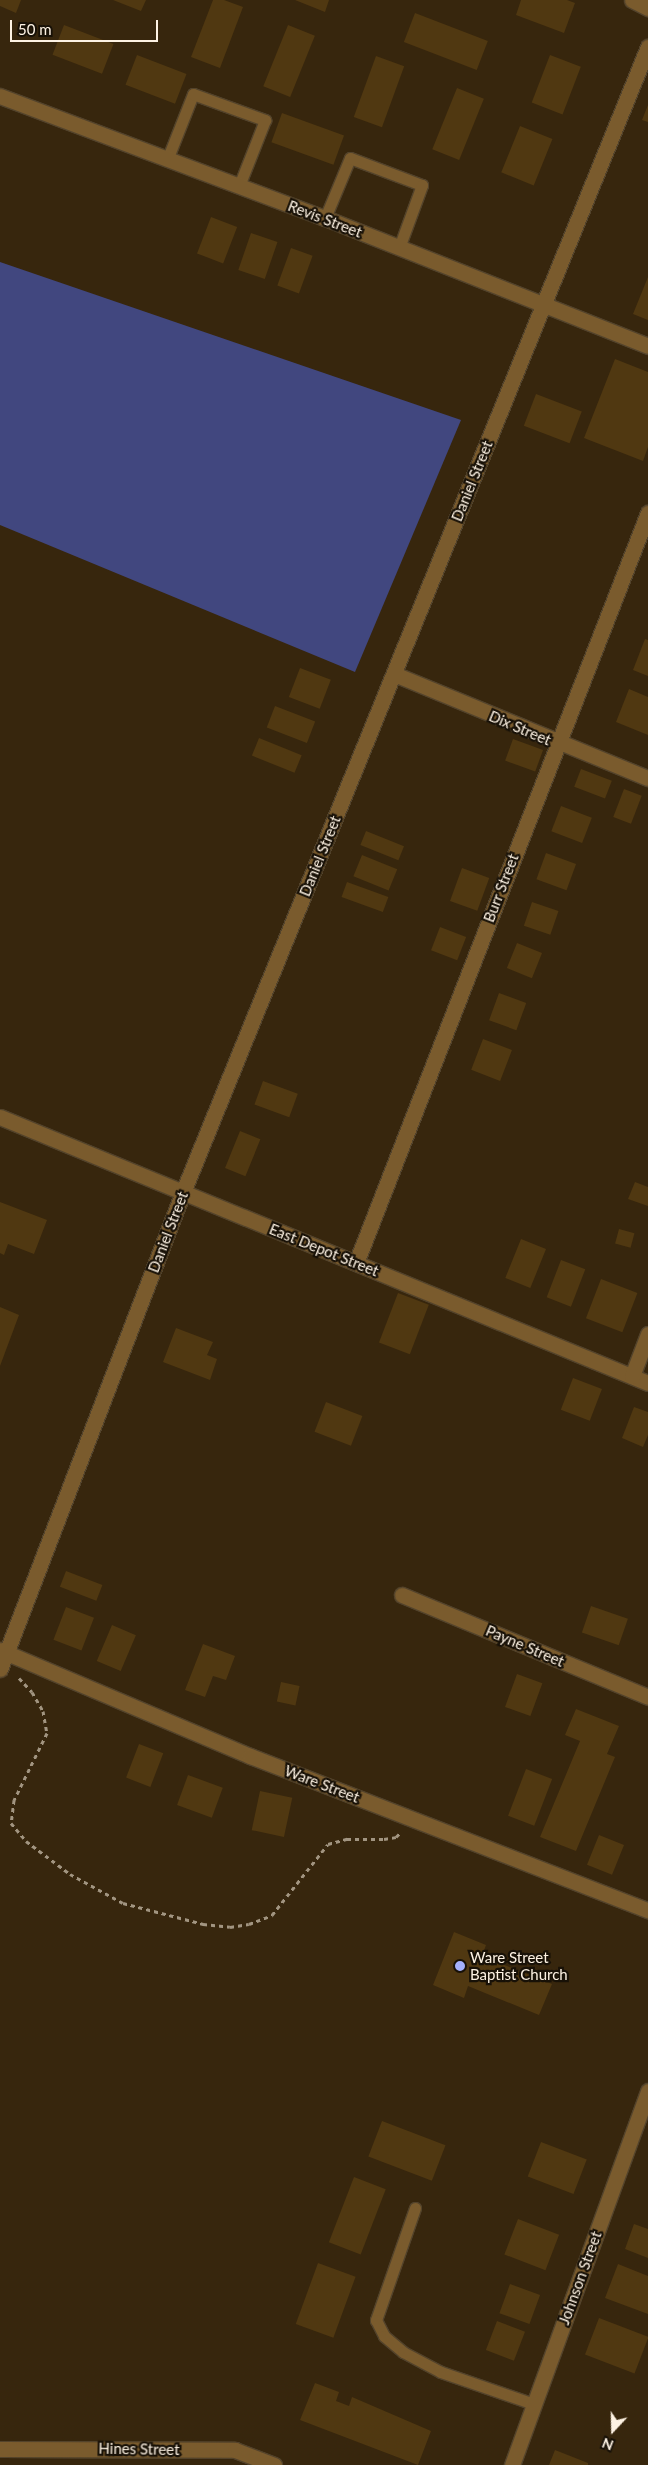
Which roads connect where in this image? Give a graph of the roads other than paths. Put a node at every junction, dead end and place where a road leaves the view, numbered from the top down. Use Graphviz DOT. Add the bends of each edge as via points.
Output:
graph roads {
  1 [pos="632,0"];
  2 [pos="648,8"];
  3 [pos="648,46"];
  4 [pos="0,96"];
  5 [pos="167,160"];
  6 [pos="239,186"];
  7 [pos="324,218"];
  8 [pos="399,248"];
  9 [pos="544,303"];
  10 [pos="648,346"];
  11 [pos="648,513"];
  12 [pos="394,674"];
  13 [pos="557,743"];
  14 [pos="648,778"];
  15 [pos="0,1117"];
  16 [pos="183,1192"];
  17 [pos="356,1263"];
  18 [pos="648,1334"];
  19 [pos="632,1376"];
  20 [pos="648,1383"];
  21 [pos="402,1595"];
  22 [pos="3,1652"];
  23 [pos="0,1669"];
  24 [pos="648,1697"];
  25 [pos="648,1910"];
  26 [pos="648,2091"];
  27 [pos="415,2208"];
  28 [pos="534,2404"];
  29 [pos="0,2449"];
  30 [pos="274,2465"];
  31 [pos="512,2465"];
  1 -- 2 [label="street"];
  3 -- 9 [label="street, Daniel Street"];
  4 -- 5 [label="street, Revis Street"];
  5 -- 6 [label="street, Revis Street"];
  5 -- 6 [label="lane" via="193,94 265,120"];
  6 -- 7 [label="street, Revis Street"];
  7 -- 8 [label="street, Revis Street"];
  7 -- 8 [label="lane" via="350,158 422,185"];
  8 -- 9 [label="street, Revis Street"];
  9 -- 10 [label="street, Revis Street"];
  9 -- 12 [label="street, Daniel Street"];
  11 -- 13 [label="street, Burr Street"];
  12 -- 13 [label="street, Dix Street"];
  12 -- 16 [label="street, Daniel Street"];
  13 -- 14 [label="street, Dix Street"];
  13 -- 17 [label="street, Burr Street"];
  15 -- 16 [label="street, East Depot Street"];
  16 -- 17 [label="street, East Depot Street"];
  16 -- 22 [label="street, Daniel Street"];
  17 -- 19 [label="street, East Depot Street"];
  18 -- 19 [label="street"];
  19 -- 20 [label="street, East Depot Street"];
  21 -- 24 [label="street, Payne Street"];
  22 -- 23 [label="street, Daniel Street"];
  22 -- 25 [label="street, Ware Street" via="250,1756"];
  26 -- 28 [label="street, Johnson Street"];
  27 -- 28 [label="lane" via="376,2320 384,2336 403,2352 441,2372"];
  28 -- 31 [label="street, Johnson Street"];
  29 -- 30 [label="street, Hines Street" via="234,2450"];
}
